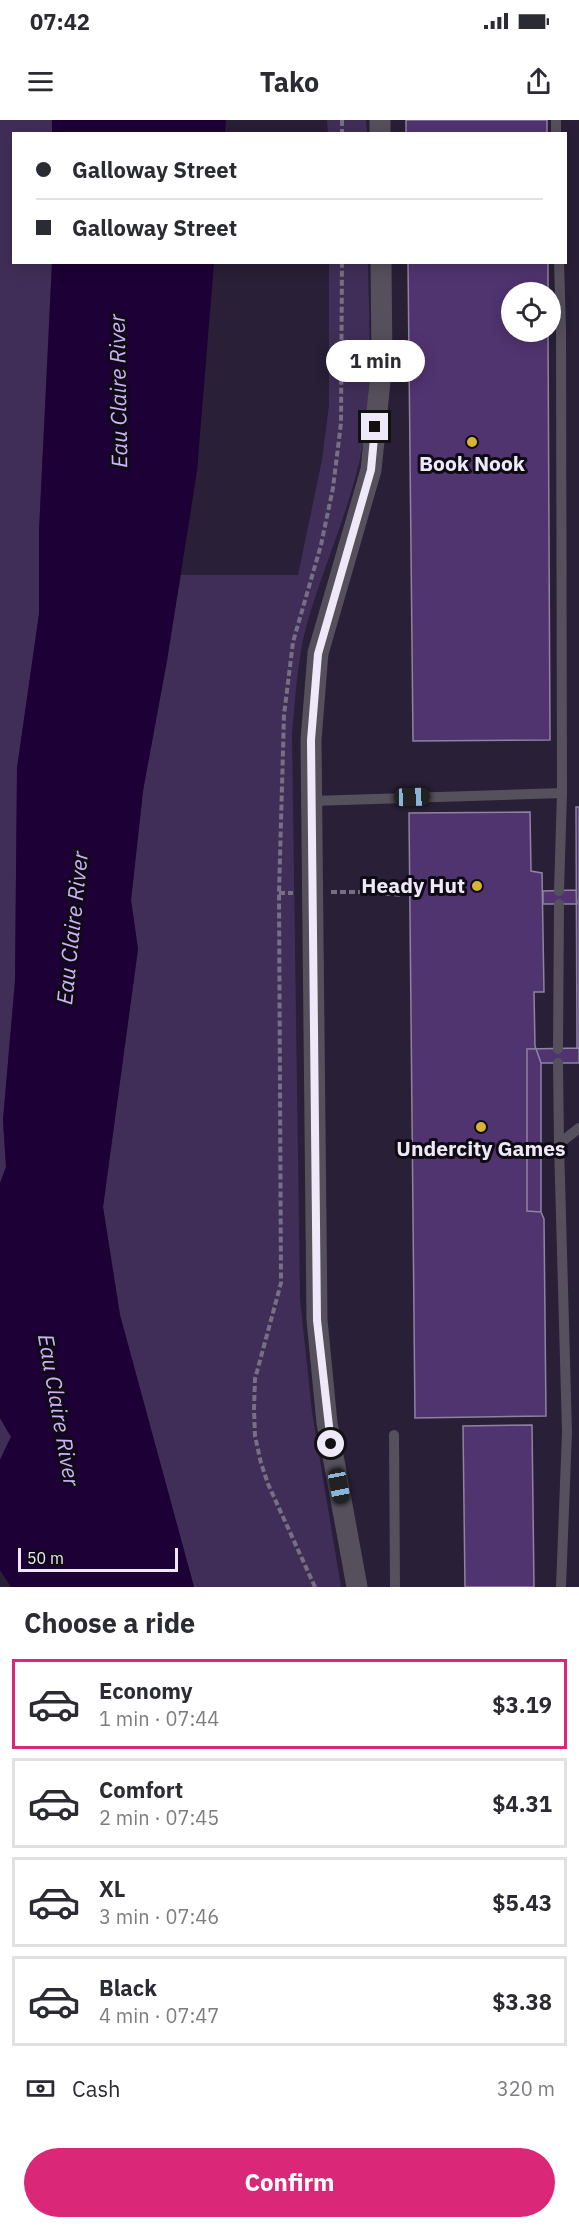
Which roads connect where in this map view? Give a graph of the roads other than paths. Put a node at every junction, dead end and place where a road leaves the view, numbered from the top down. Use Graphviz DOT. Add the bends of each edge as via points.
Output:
graph roads {
  1 [pos="381,264"];
  2 [pos="559,264"];
  3 [pos="562,793"];
  4 [pos="312,801"];
  5 [pos="559,891"];
  6 [pos="560,904"];
  7 [pos="558,1048"];
  8 [pos="558,1063"];
  9 [pos="579,1128"];
  10 [pos="559,1144"];
  11 [pos="394,1435"];
  12 [pos="357,1587"];
  13 [pos="395,1587"];
  14 [pos="561,1587"];
  1 -- 4 [label="street" via="382,362 371,470 318,654 311,740"];
  2 -- 3 [label="lane"];
  3 -- 4 [label="lane"];
  3 -- 5 [label="lane"];
  4 -- 12 [label="street" via="317,1320 327,1423"];
  6 -- 7 [label="lane"];
  8 -- 10 [label="lane"];
  9 -- 10 [label="lane"];
  10 -- 14 [label="lane" via="567,1432"];
  11 -- 13 [label="lane"];
}
